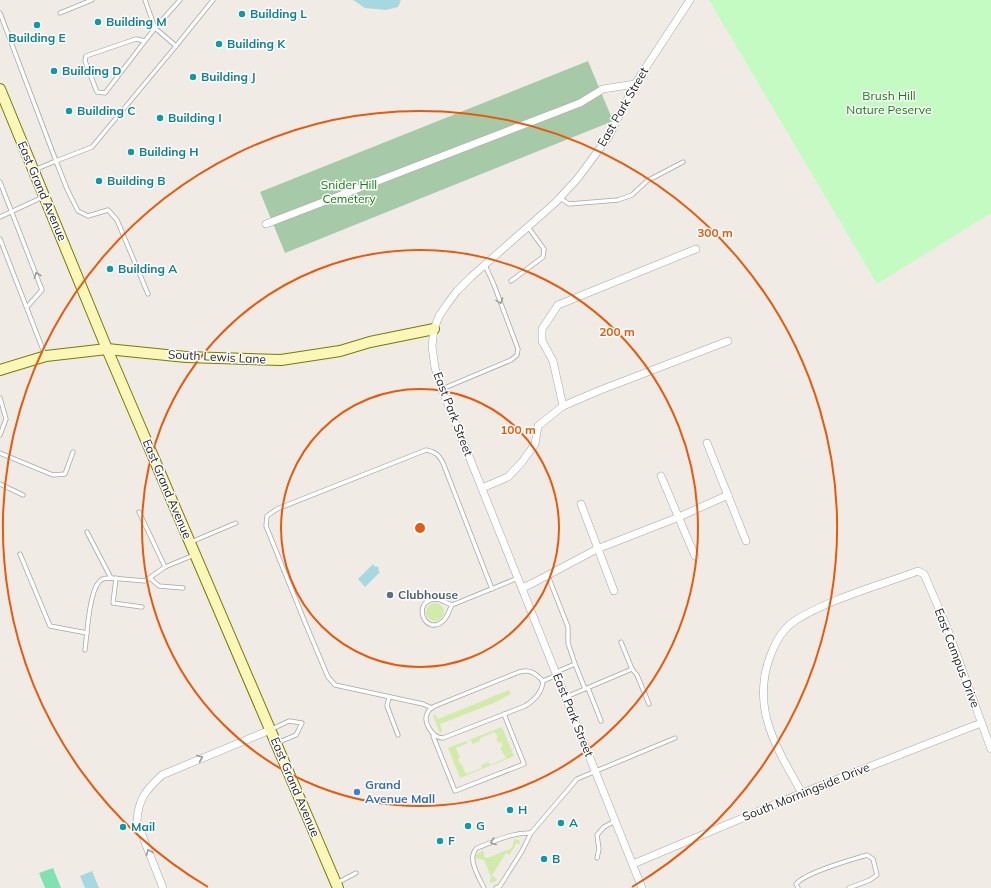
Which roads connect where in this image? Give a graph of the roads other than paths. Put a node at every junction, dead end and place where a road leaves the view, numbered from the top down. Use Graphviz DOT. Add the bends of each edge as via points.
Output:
graph roads {
  1 [pos="92,0"];
  2 [pos="145,0"];
  3 [pos="180,0"];
  4 [pos="213,0"];
  5 [pos="690,0"];
  6 [pos="0,13"];
  7 [pos="60,13"];
  8 [pos="155,28"];
  9 [pos="145,41"];
  10 [pos="176,46"];
  11 [pos="635,84"];
  12 [pos="0,89"];
  13 [pos="56,161"];
  14 [pos="683,162"];
  15 [pos="33,171"];
  16 [pos="0,182"];
  17 [pos="44,197"];
  18 [pos="560,198"];
  19 [pos="12,211"];
  20 [pos="0,217"];
  21 [pos="266,224"];
  22 [pos="528,226"];
  23 [pos="0,239"];
  24 [pos="696,249"];
  25 [pos="485,266"];
  26 [pos="511,281"];
  27 [pos="148,294"];
  28 [pos="27,308"];
  29 [pos="434,329"];
  30 [pos="728,341"];
  31 [pos="107,349"];
  32 [pos="46,356"];
  33 [pos="0,370"];
  34 [pos="442,389"];
  35 [pos="0,398"];
  36 [pos="563,406"];
  37 [pos="0,435"];
  38 [pos="707,444"];
  39 [pos="74,452"];
  40 [pos="0,453"];
  41 [pos="661,476"];
  42 [pos="0,484"];
  43 [pos="482,488"];
  44 [pos="23,494"];
  45 [pos="728,495"];
  46 [pos="581,504"];
  47 [pos="139,512"];
  48 [pos="679,517"];
  49 [pos="236,523"];
  50 [pos="87,532"];
  51 [pos="746,540"];
  52 [pos="190,543"];
  53 [pos="597,549"];
  54 [pos="20,554"];
  55 [pos="195,554"];
  56 [pos="695,556"];
  57 [pos="165,567"];
  58 [pos="548,576"];
  59 [pos="111,578"];
  60 [pos="116,578"];
  61 [pos="150,578"];
  62 [pos="518,578"];
  63 [pos="183,588"];
  64 [pos="522,588"];
  65 [pos="492,589"];
  66 [pos="614,591"];
  67 [pos="452,605"];
  68 [pos="142,606"];
  69 [pos="87,633"];
  70 [pos="621,642"];
  71 [pos="85,650"];
  72 [pos="575,664"];
  73 [pos="632,669"];
  74 [pos="556,674"];
  75 [pos="543,681"];
  76 [pos="586,689"];
  77 [pos="388,696"];
  78 [pos="566,697"];
  79 [pos="649,704"];
  80 [pos="432,708"];
  81 [pos="504,714"];
  82 [pos="601,721"];
  83 [pos="981,723"];
  84 [pos="270,730"];
  85 [pos="432,734"];
  86 [pos="398,735"];
  87 [pos="675,738"];
  88 [pos="276,744"];
  89 [pos="991,748"];
  90 [pos="595,771"];
  91 [pos="802,793"];
  92 [pos="615,821"];
  93 [pos="531,833"];
  94 [pos="597,858"];
  95 [pos="633,864"];
  96 [pos="356,873"];
  97 [pos="337,886"];
  98 [pos="164,888"];
  99 [pos="484,888"];
  100 [pos="496,888"];
  101 [pos="642,888"];
  102 [pos="798,888"];
  103 [pos="849,888"];
  1 -- 7 [label="lane"];
  2 -- 8 [label="lane"];
  3 -- 8 [label="lane"];
  4 -- 10 [label="lane"];
  5 -- 11 [label="street, East Park Street"];
  6 -- 13 [label="lane"];
  8 -- 9 [label="lane"];
  8 -- 10 [label="lane"];
  9 -- 9 [label="lane" via="105,93 97,92 85,61 86,56 136,39"];
  10 -- 13 [label="lane" via="92,147"];
  11 -- 18 [label="street, East Park Street" via="609,136"];
  11 -- 21 [label="street" via="603,89 580,104"];
  12 -- 15 [label="street, East Grand Avenue"];
  13 -- 15 [label="lane"];
  13 -- 27 [label="lane" via="78,211 88,216 108,210 117,220"];
  14 -- 18 [label="lane" via="647,181 632,195 618,200 568,204"];
  15 -- 17 [label="street, East Grand Avenue"];
  16 -- 19 [label="lane"];
  17 -- 19 [label="lane"];
  17 -- 31 [label="street, East Grand Avenue"];
  18 -- 22 [label="street, East Park Street"];
  19 -- 20 [label="lane"];
  28 -- 19 [label="lane, one-way" via="42,290"];
  22 -- 25 [label="street, East Park Street"];
  22 -- 26 [label="lane" via="544,249 543,256"];
  23 -- 28 [label="lane"];
  24 -- 36 [label="street" via="558,305 542,329 542,341 553,361"];
  25 -- 29 [label="street, East Park Street" via="457,291 439,316"];
  25 -- 34 [label="lane, one-way" via="513,334 517,354 511,360"];
  28 -- 32 [label="lane"];
  29 -- 31 [label="street, South Lewis Lane" via="340,351 282,360 186,357"];
  29 -- 34 [label="street, East Park Street" via="432,346 435,368"];
  30 -- 36 [label="street"];
  31 -- 32 [label="street, South Lewis Lane"];
  31 -- 52 [label="street, East Grand Avenue"];
  32 -- 33 [label="street, South Lewis Lane"];
  34 -- 43 [label="street, East Park Street"];
  35 -- 37 [label="lane" via="6,419"];
  36 -- 43 [label="street" via="538,426 535,444 522,462 508,476"];
  38 -- 45 [label="street"];
  39 -- 40 [label="lane" via="65,474 53,475"];
  41 -- 48 [label="street"];
  42 -- 44 [label="lane"];
  43 -- 62 [label="street, East Park Street"];
  45 -- 48 [label="street"];
  45 -- 51 [label="street"];
  46 -- 53 [label="street"];
  47 -- 57 [label="lane"];
  48 -- 53 [label="street"];
  48 -- 56 [label="street"];
  49 -- 52 [label="lane"];
  50 -- 59 [label="lane"];
  52 -- 55 [label="street, East Grand Avenue"];
  53 -- 58 [label="street"];
  53 -- 66 [label="street"];
  54 -- 69 [label="lane" via="50,626"];
  55 -- 57 [label="lane"];
  55 -- 84 [label="street, East Grand Avenue"];
  57 -- 61 [label="lane"];
  58 -- 64 [label="street"];
  58 -- 72 [label="lane" via="568,627 568,643"];
  59 -- 60 [label="lane"];
  59 -- 69 [label="lane" via="100,580 96,586"];
  60 -- 61 [label="lane" via="145,581"];
  60 -- 68 [label="lane" via="113,602"];
  61 -- 63 [label="lane" via="159,586"];
  62 -- 64 [label="street, East Park Street"];
  62 -- 65 [label="lane"];
  64 -- 74 [label="street, East Park Street"];
  65 -- 67 [label="lane"];
  65 -- 77 [label="lane" via="443,463 434,451 426,450 277,509 267,516 266,526 328,677 335,686"];
  67 -- 67 [label="lane" via="435,599 428,601 422,610 422,616 428,623 439,624"];
  69 -- 71 [label="lane"];
  70 -- 73 [label="lane"];
  72 -- 74 [label="lane"];
  72 -- 76 [label="lane"];
  73 -- 76 [label="lane"];
  73 -- 79 [label="lane"];
  74 -- 75 [label="lane"];
  74 -- 78 [label="street, East Park Street"];
  75 -- 80 [label="lane" via="530,671 522,671"];
  75 -- 81 [label="lane" via="540,692 533,701"];
  76 -- 78 [label="lane"];
  76 -- 82 [label="lane"];
  77 -- 80 [label="lane"];
  77 -- 86 [label="lane" via="387,706"];
  78 -- 90 [label="street, East Park Street"];
  80 -- 85 [label="lane" via="426,717"];
  81 -- 85 [label="lane" via="443,738"];
  81 -- 85 [label="lane" via="524,764 455,791"];
  83 -- 89 [label="street, East Campus Drive"];
  83 -- 91 [label="street, South Morningside Drive"];
  83 -- 91 [label="street, East Campus Drive" via="946,625 924,574 918,571 851,595 795,621 782,633 775,644 763,679 764,709 779,753"];
  84 -- 88 [label="street, East Grand Avenue"];
  84 -- 88 [label="lane" via="289,721 302,723 296,735"];
  98 -- 84 [label="street, one-way" via="136,822 142,797 162,775"];
  87 -- 90 [label="lane"];
  88 -- 97 [label="street, East Grand Avenue"];
  90 -- 92 [label="street, East Park Street"];
  90 -- 93 [label="lane" via="577,779"];
  91 -- 95 [label="street, South Morningside Drive"];
  92 -- 94 [label="lane" via="604,827 597,835"];
  92 -- 95 [label="street, East Park Street"];
  93 -- 99 [label="lane, one-way" via="521,832 477,848 473,852 472,858"];
  93 -- 100 [label="lane" via="500,886"];
  95 -- 101 [label="street, East Park Street"];
  96 -- 97 [label="lane"];
  102 -- 103 [label="lane" via="796,884 800,879 825,869 867,855 873,859 877,875"];
}
